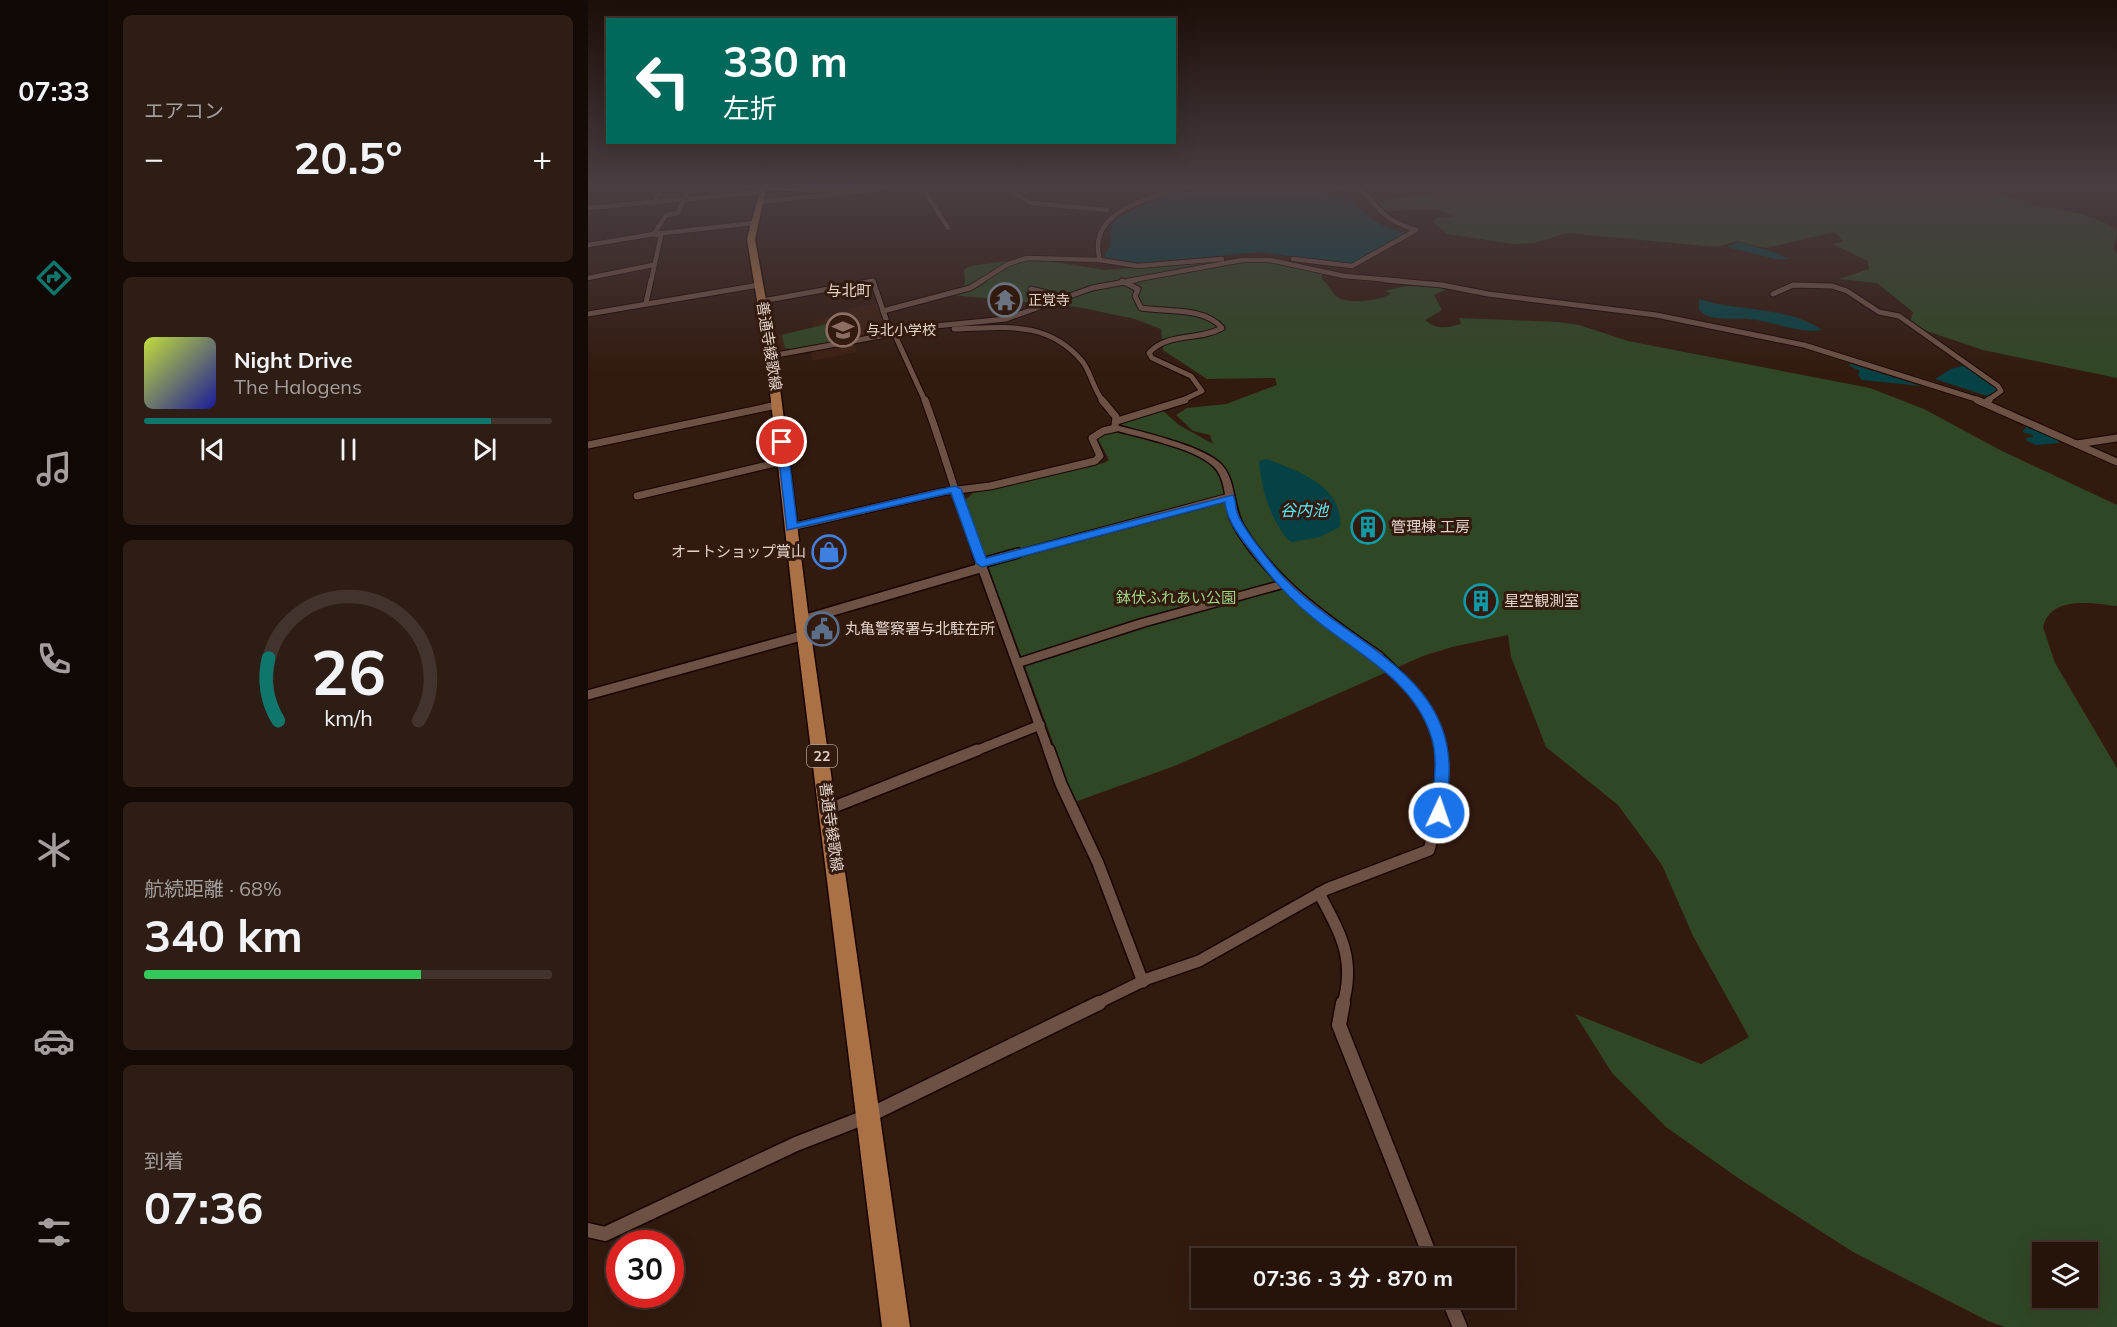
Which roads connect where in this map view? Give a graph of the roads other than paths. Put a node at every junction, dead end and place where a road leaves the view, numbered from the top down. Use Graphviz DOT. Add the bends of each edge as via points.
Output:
graph roads {
  1 [pos="657,249"];
  2 [pos="753,249"];
  3 [pos="1098,249"];
  4 [pos="1382,249"];
  5 [pos="1100,260"];
  6 [pos="653,265"];
  7 [pos="1131,266"];
  8 [pos="588,279"];
  9 [pos="1122,281"];
  10 [pos="1031,289"];
  11 [pos="760,293"];
  12 [pos="1773,294"];
  13 [pos="1062,297"];
  14 [pos="646,303"];
  15 [pos="883,310"];
  16 [pos="588,314"];
  17 [pos="940,326"];
  18 [pos="894,333"];
  19 [pos="771,356"];
  20 [pos="1985,403"];
  21 [pos="777,405"];
  22 [pos="1116,426"];
  23 [pos="2117,438"];
  24 [pos="2077,444"];
  25 [pos="588,445"];
  26 [pos="784,461"];
  27 [pos="2117,462"];
  28 [pos="955,489"];
  29 [pos="637,496"];
  30 [pos="1229,497"];
  31 [pos="791,527"];
  32 [pos="982,563"];
  33 [pos="1283,584"];
  34 [pos="804,628"];
  35 [pos="1378,656"];
  36 [pos="1018,663"];
  37 [pos="588,695"];
  38 [pos="1040,725"];
  39 [pos="829,808"];
  40 [pos="1319,893"];
  41 [pos="1143,982"];
  42 [pos="868,1116"];
  43 [pos="588,1230"];
  44 [pos="1427,1248"];
  45 [pos="1452,1308"];
  46 [pos="896,1327"];
  47 [pos="1460,1327"];
  1 -- 6 [label="street"];
  2 -- 11 [label="main road, 善通寺綾歌線 / 22"];
  3 -- 5 [label="street"];
  4 -- 7 [label="street" via="1352,266 1257,255 1168,266"];
  5 -- 7 [label="street"];
  5 -- 15 [label="street" via="1022,259 970,288"];
  6 -- 8 [label="street"];
  6 -- 14 [label="street"];
  7 -- 9 [label="street"];
  9 -- 13 [label="street"];
  9 -- 20 [label="street" via="1242,260 1269,260 1344,276 1442,285 1656,315 1748,333 1822,350"];
  9 -- 22 [label="street" via="1138,289 1135,296 1141,308 1208,318 1220,322 1222,327 1203,338 1172,340 1149,354 1191,376 1203,391"];
  10 -- 13 [label="street"];
  11 -- 14 [label="street"];
  11 -- 15 [label="street" via="873,281"];
  11 -- 19 [label="main road, 善通寺綾歌線 / 22"];
  12 -- 20 [label="street" via="1793,285 1832,286 1879,312 1899,316 1998,387 2001,391"];
  13 -- 17 [label="street" via="1006,318"];
  14 -- 16 [label="street"];
  15 -- 18 [label="street"];
  17 -- 18 [label="street"];
  17 -- 22 [label="street" via="958,330 1029,328 1056,337 1083,362"];
  18 -- 19 [label="street"];
  18 -- 28 [label="street" via="924,396"];
  19 -- 21 [label="main road, 善通寺綾歌線 / 22"];
  20 -- 24 [label="street"];
  21 -- 25 [label="street"];
  21 -- 26 [label="main road, 善通寺綾歌線 / 22"];
  22 -- 28 [label="street" via="1092,438 1100,456 1095,461 990,486"];
  22 -- 30 [label="street" via="1210,460 1221,470"];
  23 -- 24 [label="street"];
  24 -- 27 [label="street"];
  26 -- 29 [label="street"];
  26 -- 31 [label="main road, 善通寺綾歌線 / 22"];
  28 -- 31 [label="street"];
  28 -- 32 [label="street"];
  30 -- 32 [label="street"];
  30 -- 33 [label="street" via="1238,525"];
  31 -- 34 [label="main road, 善通寺綾歌線 / 22"];
  32 -- 34 [label="street" via="977,569"];
  32 -- 36 [label="street"];
  33 -- 35 [label="street" via="1316,614"];
  33 -- 36 [label="street"];
  34 -- 37 [label="street"];
  34 -- 39 [label="main road, 善通寺綾歌線 / 22"];
  35 -- 40 [label="street" via="1428,711 1439,737 1442,764 1435,840 1429,850"];
  36 -- 38 [label="street"];
  38 -- 39 [label="street"];
  38 -- 41 [label="street"];
  39 -- 42 [label="main road, 善通寺綾歌線 / 22"];
  40 -- 41 [label="street" via="1198,961"];
  40 -- 44 [label="street" via="1348,953 1348,984 1339,1025"];
  41 -- 42 [label="street"];
  42 -- 43 [label="street" via="796,1144 605,1234"];
  42 -- 46 [label="main road, 善通寺綾歌線 / 22"];
  45 -- 47 [label="street"];
}
